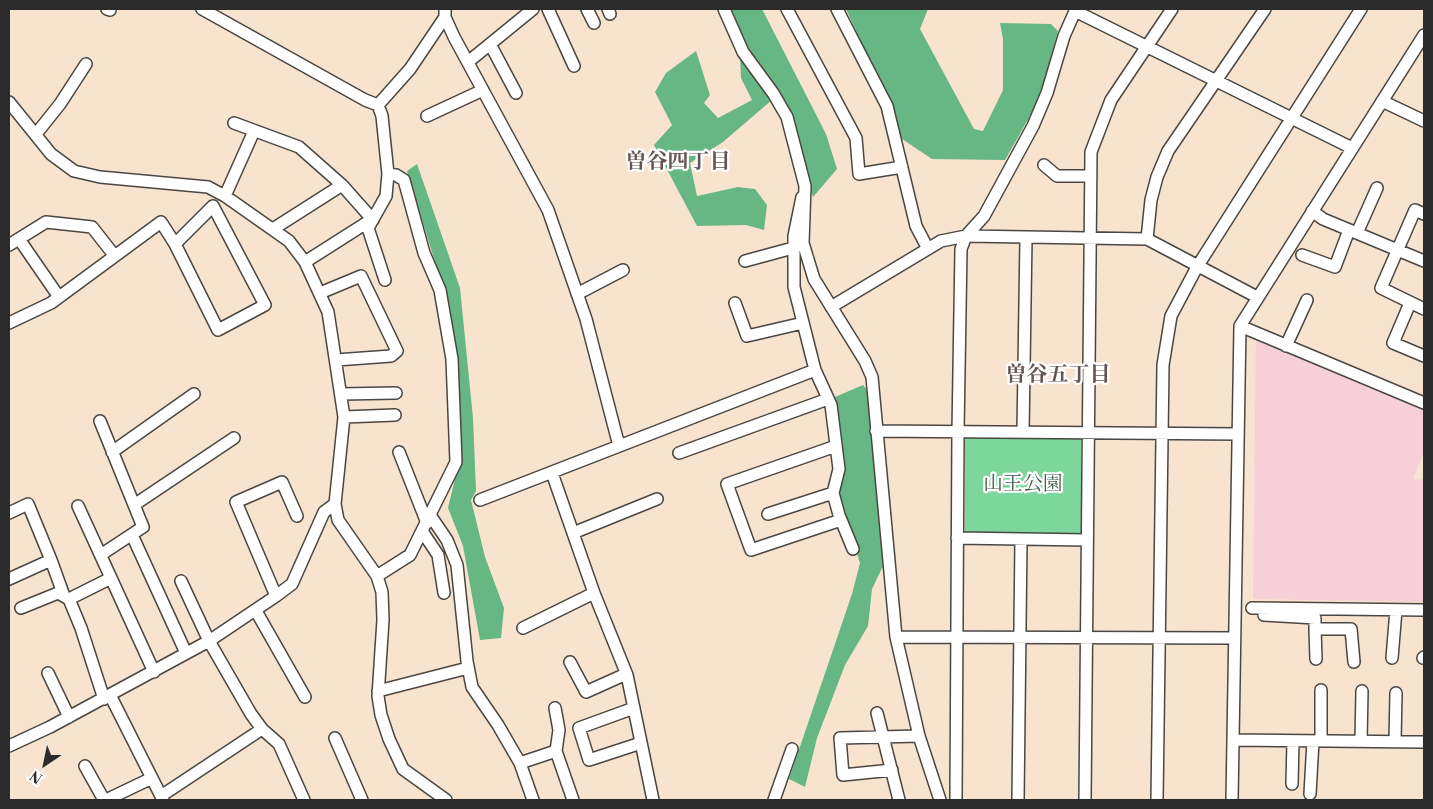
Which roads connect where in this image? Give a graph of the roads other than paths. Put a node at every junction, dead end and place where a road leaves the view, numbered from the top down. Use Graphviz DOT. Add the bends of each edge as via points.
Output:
graph roads {
  1 [pos="202,9"];
  2 [pos="533,9"];
  3 [pos="548,9"];
  4 [pos="587,9"];
  5 [pos="724,9"];
  6 [pos="787,9"];
  7 [pos="837,9"];
  8 [pos="1172,9"];
  9 [pos="1266,9"];
  10 [pos="1361,9"];
  11 [pos="1076,10"];
  12 [pos="445,13"];
  13 [pos="594,23"];
  14 [pos="1424,35"];
  15 [pos="490,44"];
  16 [pos="1146,46"];
  17 [pos="468,62"];
  18 [pos="86,64"];
  19 [pos="574,66"];
  20 [pos="1215,82"];
  21 [pos="482,90"];
  22 [pos="516,93"];
  23 [pos="1382,101"];
  24 [pos="9,102"];
  25 [pos="378,105"];
  26 [pos="427,116"];
  27 [pos="1291,119"];
  28 [pos="1424,120"];
  29 [pos="234,123"];
  30 [pos="254,130"];
  31 [pos="36,134"];
  32 [pos="1352,148"];
  33 [pos="1044,165"];
  34 [pos="902,166"];
  35 [pos="388,174"];
  36 [pos="1091,176"];
  37 [pos="342,185"];
  38 [pos="805,186"];
  39 [pos="1377,188"];
  40 [pos="225,196"];
  41 [pos="1312,210"];
  42 [pos="1424,214"];
  43 [pos="373,220"];
  44 [pos="273,229"];
  45 [pos="1353,232"];
  46 [pos="966,236"];
  47 [pos="1026,237"];
  48 [pos="1090,238"];
  49 [pos="19,239"];
  50 [pos="1147,239"];
  51 [pos="175,244"];
  52 [pos="9,245"];
  53 [pos="793,248"];
  54 [pos="928,250"];
  55 [pos="1397,250"];
  56 [pos="114,255"];
  57 [pos="1302,255"];
  58 [pos="745,261"];
  59 [pos="1424,261"];
  60 [pos="305,262"];
  61 [pos="1197,267"];
  62 [pos="623,270"];
  63 [pos="385,280"];
  64 [pos="320,293"];
  65 [pos="577,294"];
  66 [pos="59,296"];
  67 [pos="1257,297"];
  68 [pos="1307,300"];
  69 [pos="735,303"];
  70 [pos="1410,303"];
  71 [pos="831,307"];
  72 [pos="1424,309"];
  73 [pos="9,323"];
  74 [pos="803,323"];
  75 [pos="1240,326"];
  76 [pos="1286,346"];
  77 [pos="1424,356"];
  78 [pos="336,360"];
  79 [pos="815,370"];
  80 [pos="396,393"];
  81 [pos="194,394"];
  82 [pos="341,394"];
  83 [pos="828,399"];
  84 [pos="1424,403"];
  85 [pos="395,415"];
  86 [pos="344,416"];
  87 [pos="100,421"];
  88 [pos="876,431"];
  89 [pos="958,431"];
  90 [pos="1023,432"];
  91 [pos="1088,433"];
  92 [pos="1162,434"];
  93 [pos="1236,434"];
  94 [pos="234,438"];
  95 [pos="619,446"];
  96 [pos="836,446"];
  97 [pos="112,452"];
  98 [pos="398,452"];
  99 [pos="679,453"];
  100 [pos="552,473"];
  101 [pos="834,493"];
  102 [pos="657,499"];
  103 [pos="480,500"];
  104 [pos="335,504"];
  105 [pos="78,506"];
  106 [pos="134,506"];
  107 [pos="9,513"];
  108 [pos="768,514"];
  109 [pos="297,516"];
  110 [pos="841,520"];
  111 [pos="426,523"];
  112 [pos="573,533"];
  113 [pos="132,535"];
  114 [pos="957,538"];
  115 [pos="1021,540"];
  116 [pos="1088,540"];
  117 [pos="853,548"];
  118 [pos="102,554"];
  119 [pos="52,560"];
  120 [pos="377,576"];
  121 [pos="9,578"];
  122 [pos="111,578"];
  123 [pos="182,581"];
  124 [pos="594,592"];
  125 [pos="444,593"];
  126 [pos="276,596"];
  127 [pos="66,597"];
  128 [pos="21,608"];
  129 [pos="1396,610"];
  130 [pos="1424,610"];
  131 [pos="256,611"];
  132 [pos="1252,611"];
  133 [pos="1315,618"];
  134 [pos="523,628"];
  135 [pos="896,636"];
  136 [pos="957,637"];
  137 [pos="1021,637"];
  138 [pos="1087,638"];
  139 [pos="1160,638"];
  140 [pos="1234,638"];
  141 [pos="209,641"];
  142 [pos="186,654"];
  143 [pos="1392,658"];
  144 [pos="1316,659"];
  145 [pos="570,662"];
  146 [pos="1354,662"];
  147 [pos="468,668"];
  148 [pos="154,672"];
  149 [pos="48,673"];
  150 [pos="626,674"];
  151 [pos="378,690"];
  152 [pos="1321,690"];
  153 [pos="1362,691"];
  154 [pos="1396,693"];
  155 [pos="107,697"];
  156 [pos="305,697"];
  157 [pos="555,708"];
  158 [pos="634,708"];
  159 [pos="877,713"];
  160 [pos="69,717"];
  161 [pos="262,729"];
  162 [pos="919,736"];
  163 [pos="335,738"];
  164 [pos="883,738"];
  165 [pos="1233,740"];
  166 [pos="1292,741"];
  167 [pos="1317,741"];
  168 [pos="1361,741"];
  169 [pos="1395,742"];
  170 [pos="1424,742"];
  171 [pos="641,743"];
  172 [pos="9,746"];
  173 [pos="792,749"];
  174 [pos="556,751"];
  175 [pos="520,763"];
  176 [pos="85,766"];
  177 [pos="892,770"];
  178 [pos="152,778"];
  179 [pos="1292,784"];
  180 [pos="1310,794"];
  181 [pos="162,798"];
  182 [pos="105,800"];
  183 [pos="304,800"];
  184 [pos="362,800"];
  185 [pos="446,800"];
  186 [pos="533,800"];
  187 [pos="573,800"];
  188 [pos="653,800"];
  189 [pos="774,800"];
  190 [pos="900,800"];
  191 [pos="940,800"];
  192 [pos="956,800"];
  193 [pos="1018,800"];
  194 [pos="1085,800"];
  195 [pos="1157,800"];
  196 [pos="1232,800"];
  1 -- 25 [label="street"];
  2 -- 15 [label="street"];
  3 -- 19 [label="street"];
  4 -- 13 [label="street"];
  5 -- 38 [label="street" via="743,52 787,117"];
  6 -- 34 [label="street" via="856,138 860,174"];
  7 -- 34 [label="street" via="887,106"];
  8 -- 16 [label="street"];
  9 -- 20 [label="street"];
  10 -- 27 [label="street"];
  11 -- 16 [label="street"];
  11 -- 46 [label="street" via="1033,126 984,216"];
  12 -- 17 [label="street"];
  12 -- 25 [label="street" via="410,69"];
  14 -- 23 [label="street"];
  15 -- 17 [label="street"];
  15 -- 22 [label="street"];
  16 -- 20 [label="street"];
  16 -- 36 [label="street" via="1111,100 1099,127 1091,152"];
  17 -- 21 [label="street"];
  18 -- 31 [label="street"];
  20 -- 27 [label="street"];
  20 -- 50 [label="street" via="1168,151 1151,200"];
  21 -- 26 [label="street"];
  21 -- 65 [label="street" via="548,210"];
  23 -- 28 [label="street"];
  23 -- 32 [label="street"];
  24 -- 31 [label="street"];
  25 -- 35 [label="street"];
  27 -- 32 [label="street"];
  27 -- 61 [label="street"];
  29 -- 30 [label="street"];
  30 -- 37 [label="street" via="299,147"];
  30 -- 40 [label="street"];
  31 -- 40 [label="street" via="51,154 74,172 208,187"];
  32 -- 41 [label="street"];
  33 -- 36 [label="street" via="1057,176"];
  34 -- 54 [label="street" via="916,226"];
  35 -- 43 [label="street" via="386,196"];
  35 -- 111 [label="street" via="404,180 422,246 440,290 452,359 456,462"];
  36 -- 48 [label="street"];
  37 -- 43 [label="street"];
  37 -- 44 [label="street"];
  38 -- 53 [label="street" via="797,212"];
  38 -- 71 [label="street" via="803,243 814,279"];
  39 -- 45 [label="street"];
  40 -- 44 [label="street"];
  41 -- 45 [label="street" via="1323,219"];
  41 -- 67 [label="street"];
  42 -- 55 [label="street" via="1415,210"];
  43 -- 60 [label="street"];
  43 -- 63 [label="street" via="368,228"];
  44 -- 60 [label="street" via="289,241"];
  45 -- 55 [label="street"];
  45 -- 57 [label="street" via="1336,267"];
  46 -- 47 [label="street"];
  46 -- 54 [label="street" via="941,242"];
  46 -- 89 [label="street" via="961,248"];
  47 -- 48 [label="street"];
  47 -- 90 [label="street"];
  48 -- 50 [label="street"];
  48 -- 91 [label="street"];
  49 -- 52 [label="street"];
  49 -- 56 [label="street" via="46,222 92,227"];
  49 -- 66 [label="street"];
  50 -- 61 [label="street"];
  51 -- 51 [label="street" via="218,330 264,305 213,206"];
  51 -- 56 [label="street" via="161,222"];
  53 -- 58 [label="street"];
  53 -- 74 [label="street" via="794,287"];
  54 -- 71 [label="street"];
  55 -- 59 [label="street"];
  55 -- 70 [label="street" via="1381,288"];
  56 -- 66 [label="street"];
  60 -- 64 [label="street"];
  61 -- 67 [label="street"];
  61 -- 92 [label="street" via="1171,316 1165,344"];
  62 -- 65 [label="street"];
  64 -- 78 [label="street" via="328,312"];
  64 -- 78 [label="street" via="361,276 397,351 391,356"];
  65 -- 95 [label="street"];
  66 -- 73 [label="street"];
  67 -- 75 [label="street"];
  68 -- 76 [label="street"];
  69 -- 74 [label="street" via="747,336"];
  70 -- 72 [label="street"];
  70 -- 77 [label="street" via="1393,343"];
  71 -- 88 [label="street" via="872,377"];
  74 -- 79 [label="street"];
  75 -- 76 [label="street"];
  75 -- 93 [label="street"];
  76 -- 84 [label="street"];
  78 -- 82 [label="street"];
  79 -- 83 [label="street"];
  79 -- 95 [label="street"];
  80 -- 82 [label="street"];
  81 -- 97 [label="street"];
  82 -- 86 [label="street"];
  83 -- 96 [label="street"];
  83 -- 99 [label="street"];
  85 -- 86 [label="street"];
  86 -- 104 [label="street"];
  87 -- 97 [label="street"];
  88 -- 89 [label="street"];
  88 -- 135 [label="street"];
  89 -- 90 [label="street"];
  89 -- 114 [label="street"];
  90 -- 91 [label="street"];
  91 -- 92 [label="street"];
  91 -- 116 [label="street"];
  92 -- 93 [label="street"];
  92 -- 139 [label="street"];
  93 -- 140 [label="street"];
  94 -- 106 [label="street"];
  95 -- 100 [label="street"];
  96 -- 101 [label="street" via="839,469"];
  96 -- 110 [label="street" via="728,484 751,550"];
  97 -- 106 [label="street"];
  98 -- 111 [label="street"];
  100 -- 103 [label="street"];
  100 -- 112 [label="street"];
  101 -- 108 [label="street"];
  101 -- 110 [label="street"];
  102 -- 112 [label="street"];
  104 -- 120 [label="street" via="338,520"];
  104 -- 126 [label="street" via="324,512 292,584"];
  105 -- 118 [label="street"];
  106 -- 113 [label="street" via="142,527"];
  107 -- 119 [label="street" via="28,504"];
  109 -- 126 [label="street" via="282,482 236,502"];
  110 -- 117 [label="street"];
  111 -- 120 [label="street" via="410,555"];
  111 -- 125 [label="street" via="438,555"];
  111 -- 147 [label="street" via="447,540 457,565"];
  112 -- 124 [label="street"];
  113 -- 118 [label="street"];
  113 -- 142 [label="street"];
  114 -- 115 [label="street"];
  114 -- 136 [label="street"];
  115 -- 116 [label="street"];
  115 -- 137 [label="street"];
  116 -- 138 [label="street"];
  118 -- 122 [label="street"];
  119 -- 121 [label="street"];
  119 -- 127 [label="street"];
  120 -- 151 [label="street" via="382,592 383,620"];
  122 -- 127 [label="street"];
  122 -- 148 [label="street"];
  123 -- 141 [label="street"];
  124 -- 134 [label="street"];
  124 -- 150 [label="street"];
  126 -- 131 [label="street"];
  127 -- 128 [label="street" via="58,593"];
  127 -- 155 [label="street"];
  129 -- 130 [label="street"];
  129 -- 133 [label="street"];
  129 -- 143 [label="street"];
  131 -- 141 [label="street"];
  131 -- 156 [label="street"];
  132 -- 133 [label="street"];
  133 -- 144 [label="street"];
  133 -- 146 [label="street" via="1351,630"];
  135 -- 136 [label="street"];
  135 -- 162 [label="street"];
  136 -- 137 [label="street"];
  136 -- 192 [label="street"];
  137 -- 138 [label="street"];
  137 -- 193 [label="street"];
  138 -- 139 [label="street"];
  138 -- 194 [label="street"];
  139 -- 140 [label="street"];
  139 -- 195 [label="street"];
  140 -- 165 [label="street"];
  141 -- 142 [label="street"];
  141 -- 161 [label="street"];
  142 -- 148 [label="street"];
  145 -- 150 [label="street" via="586,692"];
  147 -- 151 [label="street"];
  147 -- 175 [label="street" via="472,687"];
  148 -- 155 [label="street"];
  149 -- 160 [label="street"];
  150 -- 158 [label="street"];
  151 -- 185 [label="street" via="381,715 403,769"];
  152 -- 167 [label="street"];
  153 -- 168 [label="street"];
  154 -- 169 [label="street"];
  155 -- 160 [label="street"];
  155 -- 178 [label="street"];
  157 -- 174 [label="street" via="559,730"];
  158 -- 171 [label="street"];
  158 -- 171 [label="street" via="579,728 588,760"];
  159 -- 164 [label="street"];
  160 -- 172 [label="street"];
  161 -- 181 [label="street"];
  161 -- 183 [label="street" via="279,744"];
  162 -- 164 [label="street"];
  162 -- 191 [label="street"];
  163 -- 184 [label="street"];
  164 -- 177 [label="street"];
  164 -- 177 [label="street" via="840,738 843,775"];
  165 -- 166 [label="street"];
  165 -- 196 [label="street"];
  166 -- 167 [label="street"];
  166 -- 179 [label="street"];
  167 -- 168 [label="street"];
  167 -- 180 [label="street"];
  168 -- 169 [label="street"];
  169 -- 170 [label="street"];
  171 -- 188 [label="street"];
  173 -- 189 [label="street"];
  174 -- 175 [label="street"];
  174 -- 187 [label="street"];
  175 -- 186 [label="street"];
  176 -- 182 [label="street"];
  177 -- 190 [label="street"];
  178 -- 181 [label="street"];
  178 -- 182 [label="street"];
}
